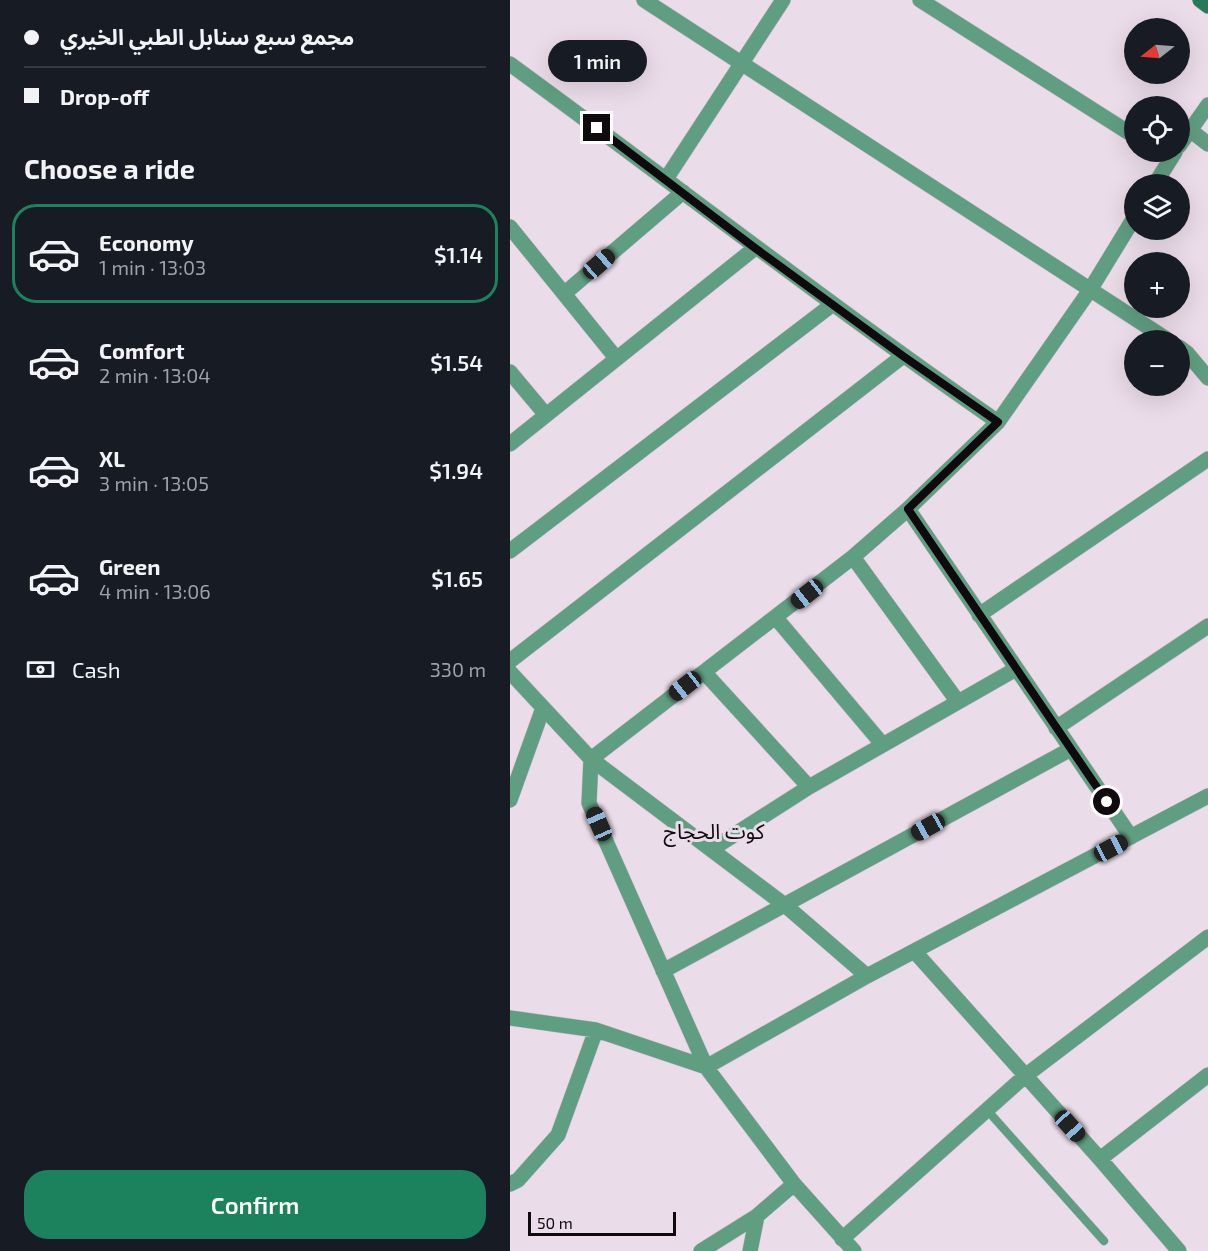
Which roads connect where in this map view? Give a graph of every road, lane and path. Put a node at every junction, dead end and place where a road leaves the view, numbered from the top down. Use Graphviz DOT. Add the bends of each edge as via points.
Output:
graph roads {
  1 [pos="644,0"];
  2 [pos="783,0"];
  3 [pos="920,0"];
  4 [pos="1200,0"];
  5 [pos="1208,6"];
  6 [pos="510,64"];
  7 [pos="742,64"];
  8 [pos="1208,105"];
  9 [pos="1124,130"];
  10 [pos="1190,130"];
  11 [pos="1208,144"];
  12 [pos="666,179"];
  13 [pos="683,192"];
  14 [pos="510,227"];
  15 [pos="1124,235"];
  16 [pos="755,248"];
  17 [pos="1090,290"];
  18 [pos="566,293"];
  19 [pos="833,304"];
  20 [pos="1152,330"];
  21 [pos="903,356"];
  22 [pos="1190,357"];
  23 [pos="616,358"];
  24 [pos="510,372"];
  25 [pos="1208,378"];
  26 [pos="546,415"];
  27 [pos="998,422"];
  28 [pos="510,444"];
  29 [pos="1208,459"];
  30 [pos="908,509"];
  31 [pos="510,551"];
  32 [pos="853,557"];
  33 [pos="979,615"];
  34 [pos="776,618"];
  35 [pos="1208,626"];
  36 [pos="510,661"];
  37 [pos="1016,669"];
  38 [pos="510,672"];
  39 [pos="704,672"];
  40 [pos="958,702"];
  41 [pos="543,708"];
  42 [pos="1056,728"];
  43 [pos="883,745"];
  44 [pos="1071,749"];
  45 [pos="591,759"];
  46 [pos="809,787"];
  47 [pos="1208,796"];
  48 [pos="510,800"];
  49 [pos="1131,837"];
  50 [pos="712,849"];
  51 [pos="786,906"];
  52 [pos="1208,937"];
  53 [pos="915,952"];
  54 [pos="663,971"];
  55 [pos="867,976"];
  56 [pos="510,1018"];
  57 [pos="596,1030"];
  58 [pos="706,1067"];
  59 [pos="1208,1075"];
  60 [pos="1025,1076"];
  61 [pos="987,1110"];
  62 [pos="1100,1159"];
  63 [pos="510,1184"];
  64 [pos="794,1184"];
  65 [pos="757,1216"];
  66 [pos="842,1239"];
  67 [pos="1104,1241"];
  68 [pos="701,1251"];
  69 [pos="750,1251"];
  70 [pos="854,1251"];
  71 [pos="1179,1251"];
  1 -- 7 [label="street"];
  2 -- 7 [label="street"];
  3 -- 9 [label="street"];
  4 -- 5 [label="main road"];
  6 -- 12 [label="street"];
  7 -- 12 [label="street"];
  7 -- 17 [label="street"];
  8 -- 10 [label="street"];
  10 -- 11 [label="street"];
  12 -- 13 [label="street"];
  13 -- 16 [label="street"];
  13 -- 18 [label="street"];
  14 -- 18 [label="street"];
  15 -- 17 [label="street"];
  16 -- 19 [label="street"];
  16 -- 23 [label="street"];
  17 -- 20 [label="street"];
  17 -- 27 [label="street"];
  18 -- 23 [label="street"];
  19 -- 21 [label="street"];
  19 -- 31 [label="street"];
  21 -- 27 [label="street"];
  21 -- 36 [label="street"];
  22 -- 25 [label="street"];
  23 -- 26 [label="street"];
  24 -- 26 [label="street"];
  26 -- 28 [label="street"];
  27 -- 30 [label="street"];
  29 -- 33 [label="street"];
  30 -- 32 [label="street"];
  30 -- 33 [label="street"];
  32 -- 34 [label="street"];
  32 -- 40 [label="street"];
  33 -- 37 [label="street"];
  34 -- 39 [label="street"];
  34 -- 43 [label="street"];
  35 -- 42 [label="street"];
  37 -- 40 [label="street"];
  37 -- 42 [label="street"];
  38 -- 41 [label="street"];
  39 -- 45 [label="street"];
  39 -- 46 [label="street"];
  40 -- 43 [label="street"];
  41 -- 45 [label="street"];
  41 -- 48 [label="street"];
  42 -- 44 [label="street"];
  43 -- 46 [label="street"];
  44 -- 49 [label="street"];
  44 -- 51 [label="street"];
  45 -- 50 [label="street"];
  45 -- 54 [label="street" via="589,803"];
  46 -- 50 [label="street"];
  47 -- 49 [label="street"];
  49 -- 53 [label="street"];
  50 -- 51 [label="street"];
  51 -- 54 [label="street"];
  51 -- 55 [label="street"];
  52 -- 60 [label="street"];
  53 -- 55 [label="street"];
  53 -- 60 [label="street"];
  54 -- 58 [label="street"];
  55 -- 58 [label="street"];
  56 -- 57 [label="street"];
  57 -- 58 [label="street"];
  57 -- 63 [label="street" via="558,1135"];
  58 -- 64 [label="street"];
  59 -- 62 [label="street"];
  60 -- 61 [label="street"];
  60 -- 62 [label="street"];
  61 -- 66 [label="street"];
  61 -- 67 [label="lane"];
  62 -- 71 [label="street"];
  64 -- 65 [label="street"];
  64 -- 66 [label="street"];
  65 -- 68 [label="street"];
  65 -- 69 [label="street"];
  66 -- 70 [label="street"];
}
